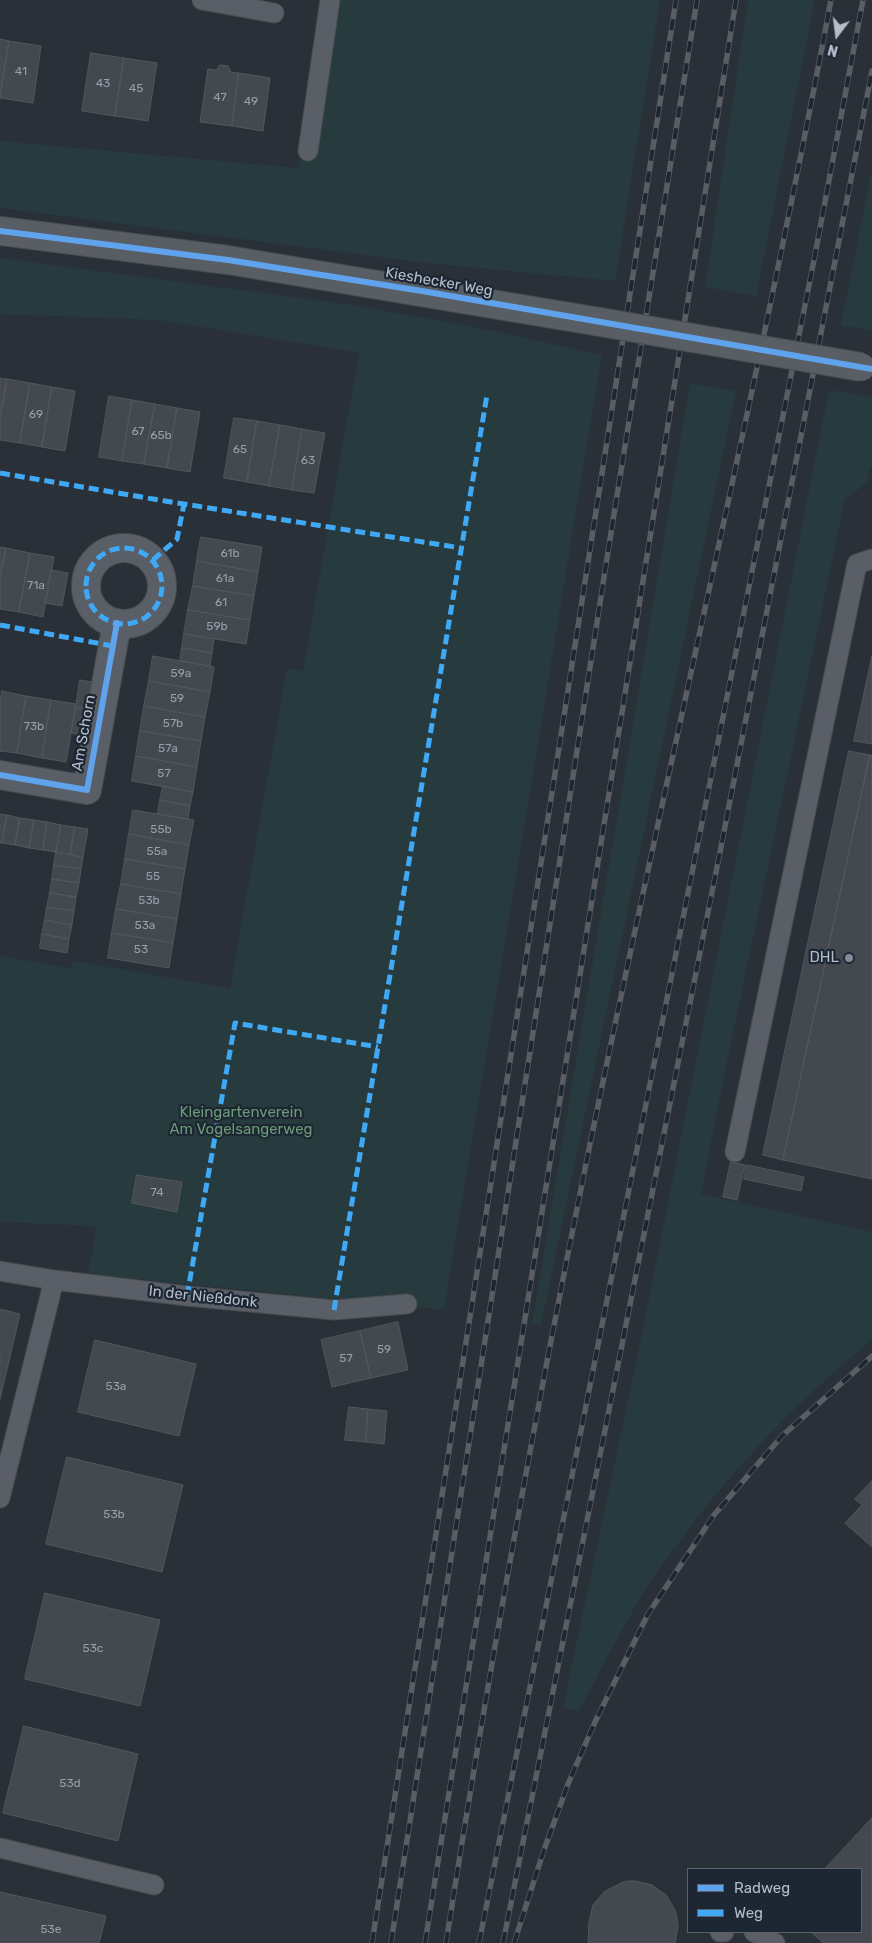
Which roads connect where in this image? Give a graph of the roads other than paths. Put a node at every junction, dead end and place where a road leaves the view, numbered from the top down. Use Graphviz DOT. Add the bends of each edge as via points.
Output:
graph roads {
  1 [pos="202,0"];
  2 [pos="330,0"];
  3 [pos="274,13"];
  4 [pos="308,151"];
  5 [pos="0,232"];
  6 [pos="867,368"];
  7 [pos="872,559"];
  8 [pos="117,623"];
  9 [pos="0,775"];
  10 [pos="735,1152"];
  11 [pos="0,1271"];
  12 [pos="54,1280"];
  13 [pos="407,1304"];
  14 [pos="0,1498"];
  15 [pos="0,1848"];
  16 [pos="154,1885"];
  17 [pos="756,1933"];
  18 [pos="775,1943"];
  1 -- 3 [label="lane"];
  2 -- 4 [label="lane"];
  5 -- 6 [label="street, Kieshecker Weg, bridge" via="228,260"];
  7 -- 10 [label="lane" via="857,564"];
  8 -- 9 [label="street, Am Schorn" via="87,790"];
  11 -- 12 [label="lane, In der Nießdonk"];
  12 -- 13 [label="lane, In der Nießdonk" via="334,1310"];
  12 -- 14 [label="lane"];
  15 -- 16 [label="lane"];
  17 -- 18 [label="lane"];
}
